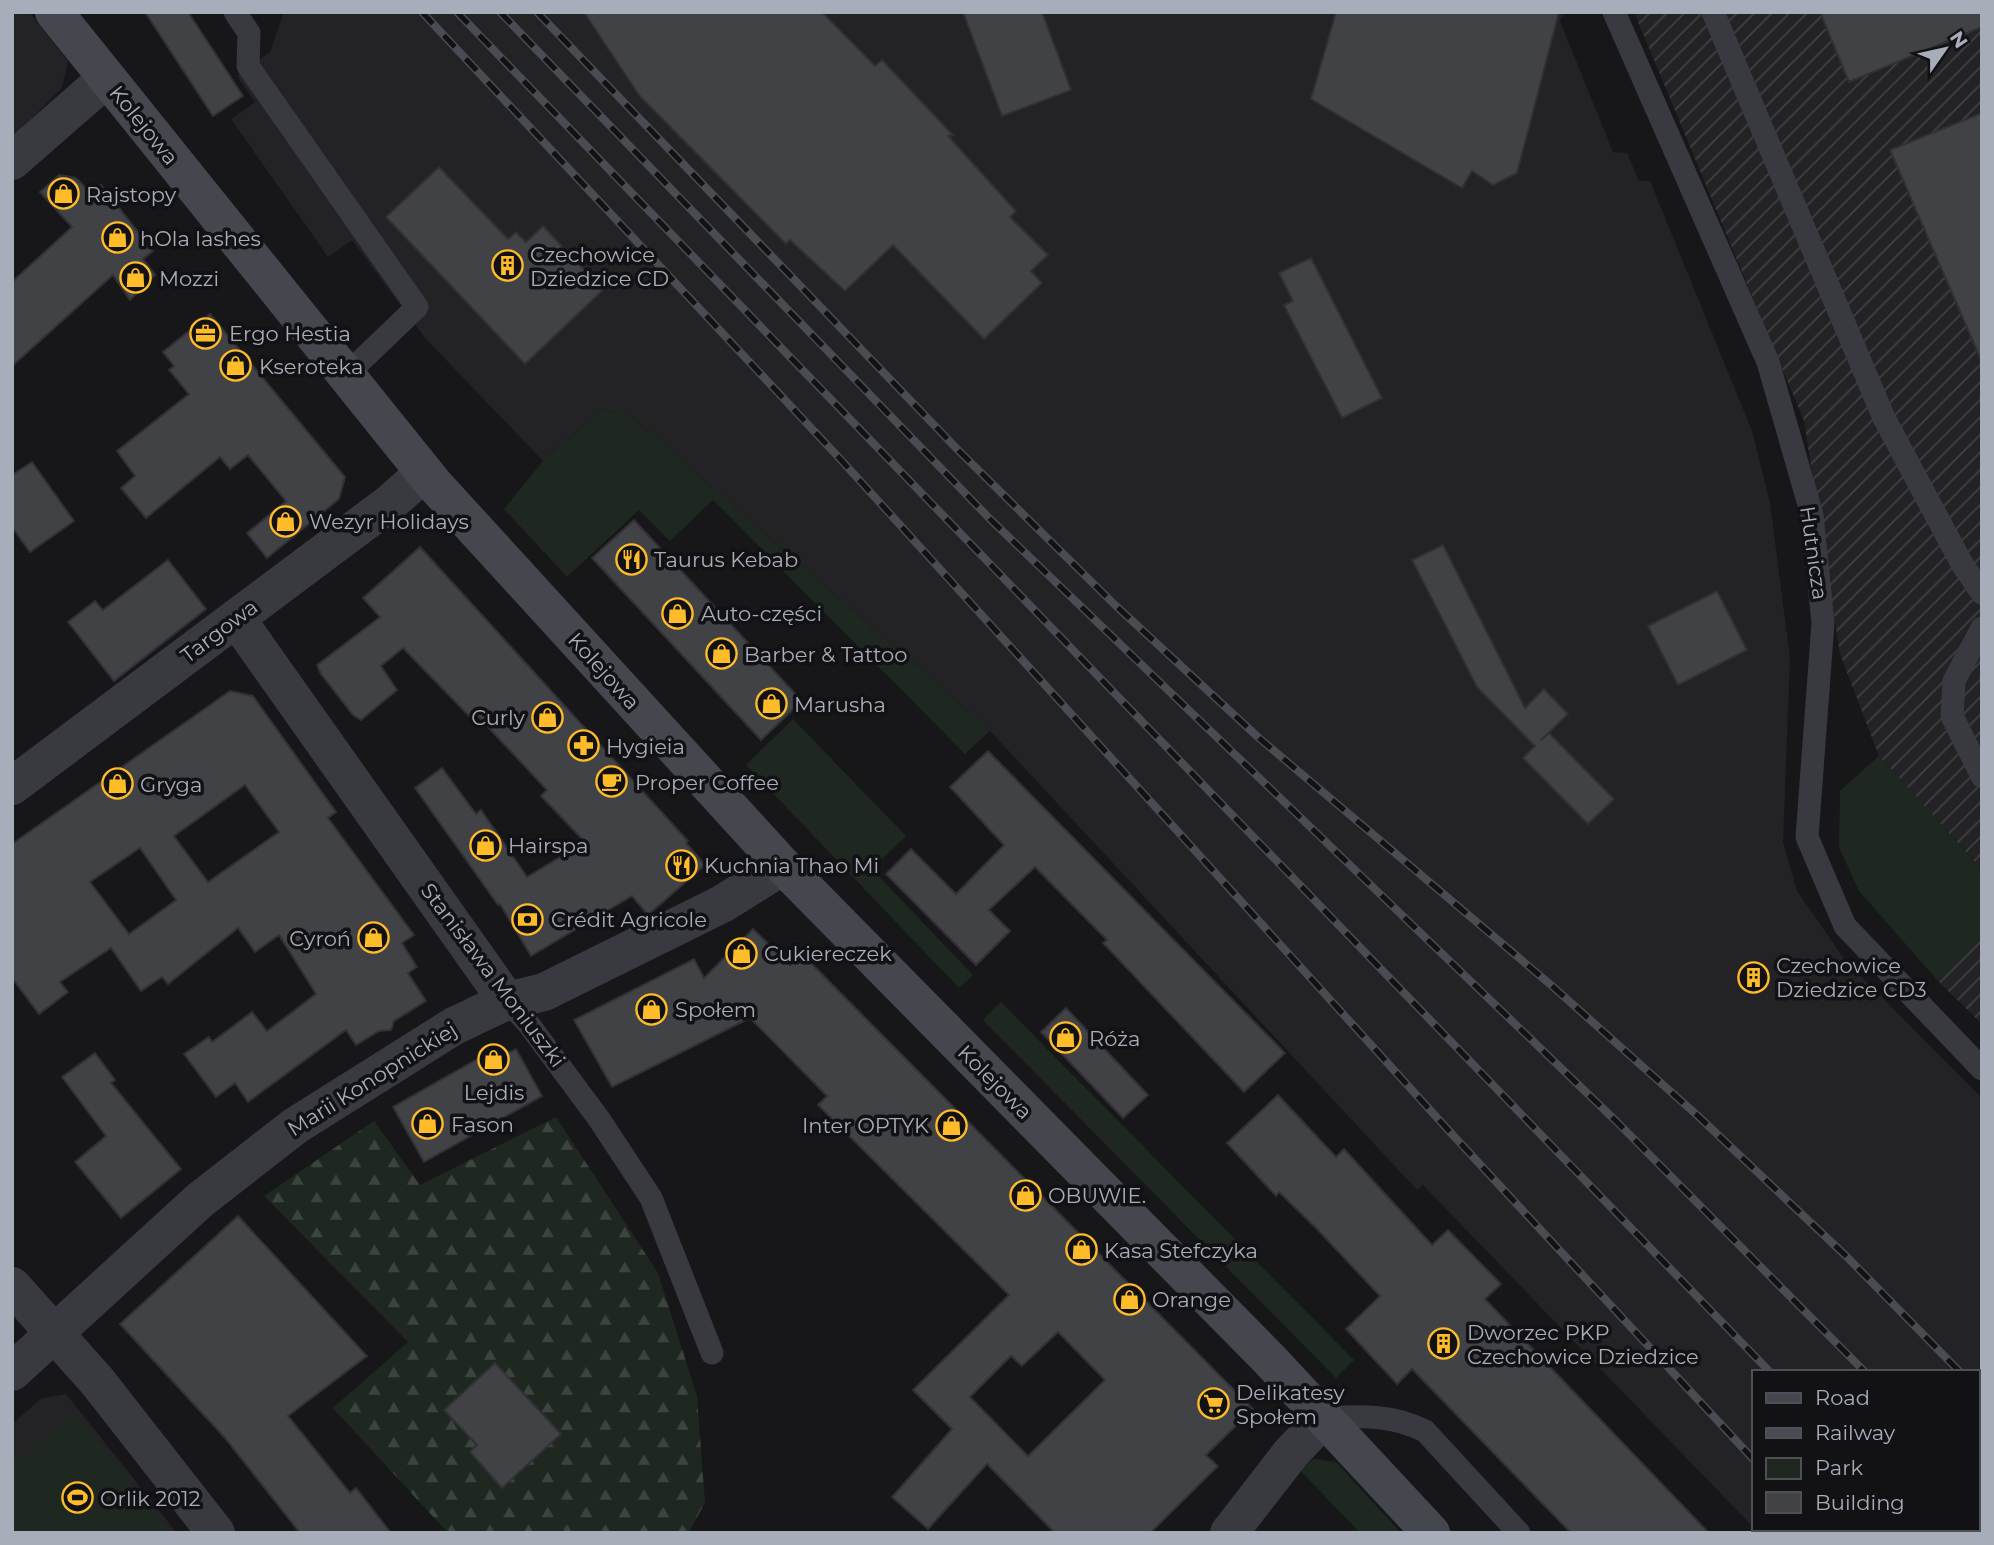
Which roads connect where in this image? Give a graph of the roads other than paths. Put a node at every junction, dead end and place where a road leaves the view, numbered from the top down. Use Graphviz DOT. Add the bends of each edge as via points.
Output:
graph roads {
  1 [pos="54,12"];
  2 [pos="235,12"];
  3 [pos="1614,12"];
  4 [pos="1713,12"];
  5 [pos="107,78"];
  6 [pos="12,162"];
  7 [pos="345,376"];
  8 [pos="424,473"];
  9 [pos="1982,593"];
  10 [pos="236,618"];
  11 [pos="1982,628"];
  12 [pos="1982,776"];
  13 [pos="12,786"];
  14 [pos="783,866"];
  15 [pos="507,1001"];
  16 [pos="1982,1069"];
  17 [pos="12,1286"];
  18 [pos="55,1332"];
  19 [pos="712,1353"];
  20 [pos="12,1372"];
  21 [pos="1324,1418"];
  22 [pos="216,1533"];
  23 [pos="1229,1533"];
  24 [pos="1431,1533"];
  25 [pos="1520,1533"];
  1 -- 5 [label="street, Kolejowa"];
  2 -- 7 [label="lane" via="249,33 248,66 417,307"];
  3 -- 16 [label="lane, Hutnicza" via="1768,362 1812,515 1823,623 1807,836 1844,926"];
  4 -- 9 [label="lane" via="1884,418"];
  5 -- 6 [label="street"];
  5 -- 7 [label="street, Kolejowa"];
  7 -- 8 [label="street, Kolejowa"];
  8 -- 10 [label="street, Targowa"];
  8 -- 14 [label="street, Kolejowa"];
  10 -- 13 [label="street, Targowa"];
  10 -- 15 [label="street, Stanisława Moniuszki"];
  11 -- 12 [label="lane" via="1954,681 1952,716"];
  14 -- 15 [label="street, Marii Konopnickiej" via="722,904 544,992"];
  14 -- 21 [label="street, Kolejowa"];
  15 -- 18 [label="street, Marii Konopnickiej" via="454,1026 295,1126 200,1200"];
  15 -- 19 [label="lane, Stanisława Moniuszki" via="599,1119 651,1198"];
  17 -- 18 [label="street"];
  18 -- 20 [label="street, Marii Konopnickiej"];
  18 -- 22 [label="street"];
  21 -- 23 [label="street"];
  21 -- 24 [label="street, Kolejowa"];
  21 -- 25 [label="lane" via="1373,1416 1405,1420 1424,1430"];
}
